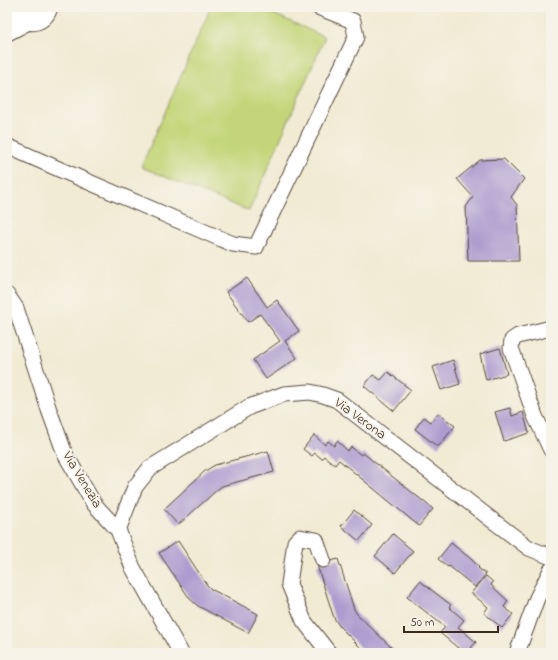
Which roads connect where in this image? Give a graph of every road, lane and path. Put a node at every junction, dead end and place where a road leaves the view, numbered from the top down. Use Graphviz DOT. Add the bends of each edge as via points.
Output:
graph roads {
  1 [pos="47,7"];
  2 [pos="318,7"];
  3 [pos="21,11"];
  4 [pos="7,22"];
  5 [pos="7,30"];
  6 [pos="7,146"];
  7 [pos="7,295"];
  8 [pos="551,328"];
  9 [pos="551,450"];
  10 [pos="118,530"];
  11 [pos="551,557"];
  12 [pos="323,560"];
  13 [pos="551,570"];
  14 [pos="181,653"];
  15 [pos="329,653"];
  16 [pos="516,653"];
  1 -- 3 [label="main road" via="41,17 35,20"];
  2 -- 6 [label="street" via="353,21 356,37 256,247 233,244"];
  3 -- 4 [label="main road"];
  3 -- 5 [label="main road"];
  7 -- 10 [label="street, Via Venezia" via="16,308 65,454 94,504"];
  8 -- 9 [label="street" via="518,336 512,340 512,348 535,416"];
  10 -- 11 [label="street, Via Verona" via="135,487 150,468 249,407 284,394 310,392 337,400 529,548"];
  10 -- 14 [label="street, Via Venezia" via="133,568"];
  12 -- 15 [label="street" via="316,540 300,537 295,542 289,584 304,621"];
  13 -- 16 [label="street" via="537,598"];
}
